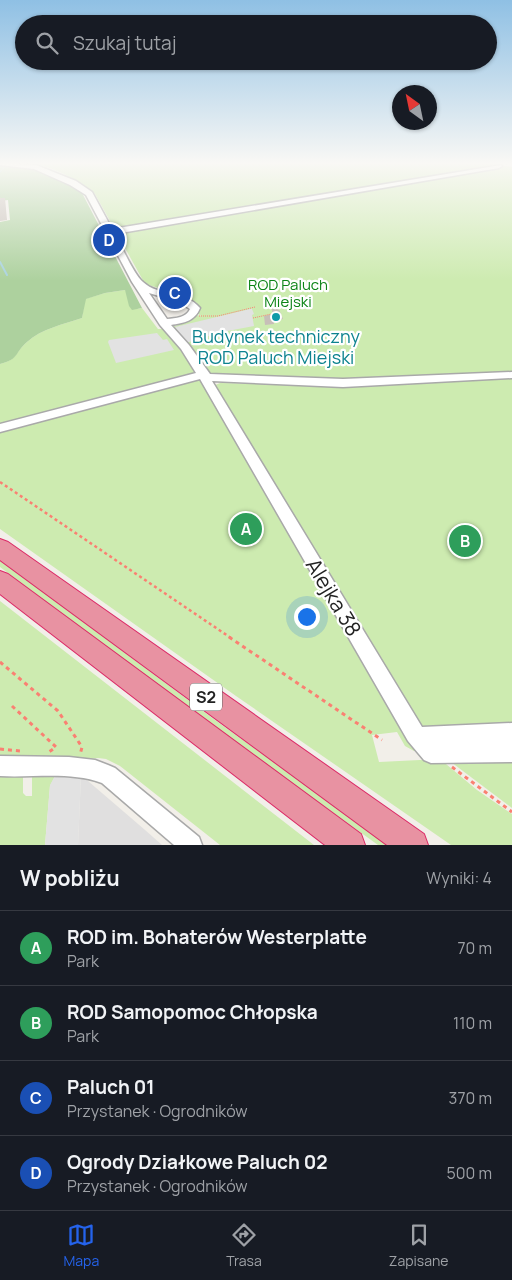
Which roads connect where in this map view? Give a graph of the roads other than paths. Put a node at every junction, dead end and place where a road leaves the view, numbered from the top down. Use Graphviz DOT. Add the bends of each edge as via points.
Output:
graph roads {
  1 [pos="95,202"];
  2 [pos="286,202"];
  3 [pos="115,232"];
  4 [pos="137,282"];
  5 [pos="166,326"];
  6 [pos="203,375"];
  7 [pos="512,375"];
  8 [pos="0,428"];
  9 [pos="0,548"];
  10 [pos="0,581"];
  11 [pos="512,733"];
  12 [pos="418,736"];
  13 [pos="512,752"];
  14 [pos="0,766"];
  15 [pos="191,845"];
  16 [pos="350,845"];
  17 [pos="413,845"];
  1 -- 3 [label="street, Alejka 38"];
  2 -- 3 [label="street"];
  3 -- 4 [label="street, Alejka 38"];
  4 -- 5 [label="street, Alejka 38"];
  4 -- 5 [label="street" via="195,308 187,318"];
  5 -- 6 [label="street, Alejka 38" via="185,347"];
  6 -- 7 [label="street" via="214,379 344,382"];
  6 -- 8 [label="street"];
  6 -- 12 [label="street, Alejka 38"];
  9 -- 17 [label="highway, S2"];
  10 -- 16 [label="highway, S2"];
  11 -- 12 [label="street"];
  12 -- 13 [label="street, Alejka 38" via="434,753"];
  14 -- 15 [label="street" via="80,768 108,775"];
}
